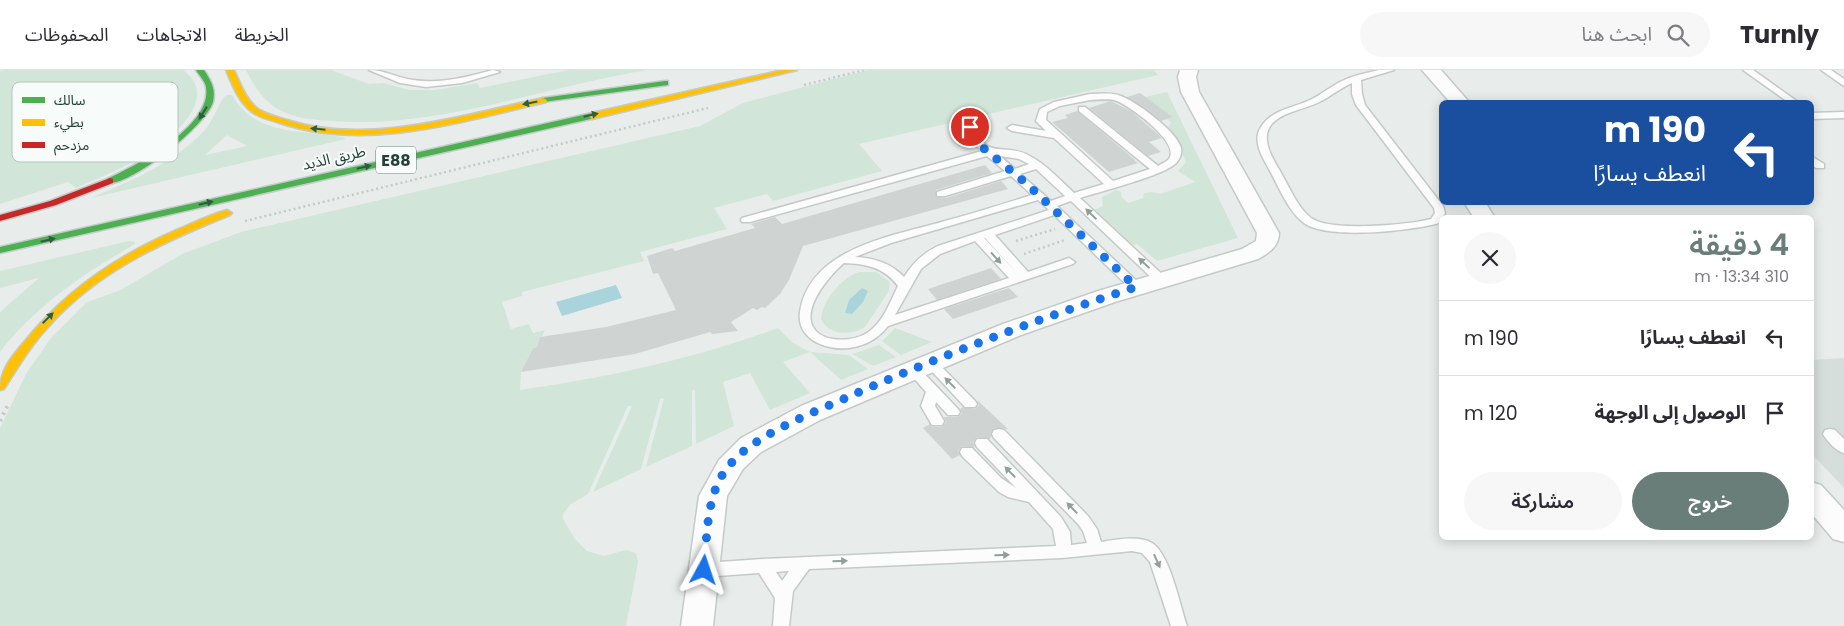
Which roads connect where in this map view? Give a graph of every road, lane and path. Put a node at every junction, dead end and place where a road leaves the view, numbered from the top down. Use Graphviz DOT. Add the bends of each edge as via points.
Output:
graph roads {
  1 [pos="200,70"];
  2 [pos="230,70"];
  3 [pos="373,70"];
  4 [pos="507,70"];
  5 [pos="793,70"];
  6 [pos="864,70"];
  7 [pos="1189,70"];
  8 [pos="1390,70"];
  9 [pos="1431,70"];
  10 [pos="1748,70"];
  11 [pos="1824,70"];
  12 [pos="1356,78"];
  13 [pos="1844,83"];
  14 [pos="796,87"];
  15 [pos="1458,100"];
  16 [pos="1790,100"];
  17 [pos="710,108"];
  18 [pos="1082,109"];
  19 [pos="1844,115"];
  20 [pos="1814,116"];
  21 [pos="970,121"];
  22 [pos="557,123"];
  23 [pos="1012,128"];
  24 [pos="1055,135"];
  25 [pos="178,139"];
  26 [pos="414,139"];
  27 [pos="989,152"];
  28 [pos="1814,161"];
  29 [pos="144,162"];
  30 [pos="1038,165"];
  31 [pos="1820,166"];
  32 [pos="1157,170"];
  33 [pos="1014,172"];
  34 [pos="1112,185"];
  35 [pos="941,194"];
  36 [pos="1040,196"];
  37 [pos="1073,197"];
  38 [pos="256,204"];
  39 [pos="1052,208"];
  40 [pos="239,209"];
  41 [pos="0,218"];
  42 [pos="746,220"];
  43 [pos="243,222"];
  44 [pos="982,235"];
  45 [pos="0,250"];
  46 [pos="841,260"];
  47 [pos="1069,262"];
  48 [pos="1021,277"];
  49 [pos="1161,280"];
  50 [pos="904,285"];
  51 [pos="1136,287"];
  52 [pos="885,323"];
  53 [pos="921,365"];
  54 [pos="0,386"];
  55 [pos="933,391"];
  56 [pos="11,397"];
  57 [pos="970,404"];
  58 [pos="954,412"];
  59 [pos="0,421"];
  60 [pos="937,421"];
  61 [pos="1000,434"];
  62 [pos="1830,434"];
  63 [pos="982,443"];
  64 [pos="1844,448"];
  65 [pos="966,452"];
  66 [pos="1034,496"];
  67 [pos="1814,496"];
  68 [pos="1844,530"];
  69 [pos="1096,549"];
  70 [pos="1062,552"];
  71 [pos="805,562"];
  72 [pos="763,565"];
  73 [pos="704,570"];
  74 [pos="782,595"];
  75 [pos="697,626"];
  76 [pos="781,626"];
  77 [pos="1179,626"];
  1 -- 25 [label="highway, one-way" via="211,85 210,101 191,128"];
  26 -- 2 [label="highway, E88, one-way" via="670,82 568,96 418,125 348,131 310,128 264,116 254,110"];
  3 -- 4 [label="lane" via="411,83 438,84"];
  22 -- 5 [label="highway, طريق الذيد / E88, one-way"];
  6 -- 14 [label="path"];
  7 -- 49 [label="street" via="1190,92 1265,226 1268,240 1250,254"];
  8 -- 12 [label="lane"];
  9 -- 15 [label="street"];
  10 -- 16 [label="lane"];
  11 -- 13 [label="lane"];
  12 -- 12 [label="lane" via="1267,122 1262,134 1268,157 1301,214 1314,225 1335,229 1422,225 1435,220 1440,213 1439,208 1361,105"];
  17 -- 43 [label="path"];
  18 -- 32 [label="lane"];
  19 -- 20 [label="lane"];
  21 -- 27 [label="lane" via="975,140"];
  22 -- 38 [label="highway" via="495,148"];
  45 -- 22 [label="highway, طريق الذيد / E88, one-way"];
  23 -- 24 [label="lane"];
  24 -- 32 [label="lane" via="1041,121 1043,111 1049,107 1090,96 1116,97 1130,104 1173,140 1176,155 1172,162"];
  24 -- 34 [label="lane"];
  27 -- 30 [label="lane" via="1022,156"];
  27 -- 33 [label="lane"];
  27 -- 42 [label="lane"];
  28 -- 31 [label="lane"];
  29 -- 41 [label="highway, one-way" via="91,189"];
  30 -- 33 [label="lane"];
  30 -- 37 [label="lane"];
  32 -- 34 [label="lane"];
  33 -- 35 [label="lane"];
  33 -- 36 [label="lane"];
  34 -- 37 [label="lane"];
  36 -- 39 [label="lane"];
  36 -- 46 [label="lane" via="885,242"];
  37 -- 39 [label="lane"];
  49 -- 37 [label="lane, one-way"];
  39 -- 44 [label="lane"];
  39 -- 51 [label="lane"];
  54 -- 40 [label="highway, one-way" via="25,342 81,289 127,258 168,236"];
  44 -- 48 [label="lane"];
  44 -- 50 [label="lane" via="927,256"];
  46 -- 50 [label="lane" via="880,265 899,277"];
  46 -- 52 [label="lane" via="821,279 815,290 806,311 806,326 817,338 843,344 871,338"];
  47 -- 48 [label="lane"];
  48 -- 52 [label="lane"];
  49 -- 51 [label="street"];
  50 -- 52 [label="lane"];
  51 -- 53 [label="street"];
  53 -- 55 [label="lane"];
  57 -- 53 [label="lane, one-way"];
  53 -- 73 [label="street" via="769,434 734,460 721,477 713,496"];
  55 -- 58 [label="lane"];
  55 -- 60 [label="lane" via="928,406"];
  56 -- 59 [label="path"];
  69 -- 61 [label="lane, one-way" via="1090,529 1083,520"];
  62 -- 64 [label="lane"];
  66 -- 63 [label="lane, one-way"];
  65 -- 66 [label="lane" via="1004,489 1018,496"];
  66 -- 70 [label="lane" via="1060,527 1064,543"];
  67 -- 68 [label="street"];
  69 -- 70 [label="lane"];
  69 -- 77 [label="lane, one-way" via="1132,545 1147,548 1157,559"];
  71 -- 70 [label="lane, one-way"];
  71 -- 72 [label="lane"];
  71 -- 74 [label="lane"];
  72 -- 73 [label="lane"];
  72 -- 74 [label="lane"];
  73 -- 75 [label="street"];
  74 -- 76 [label="lane"];
}
